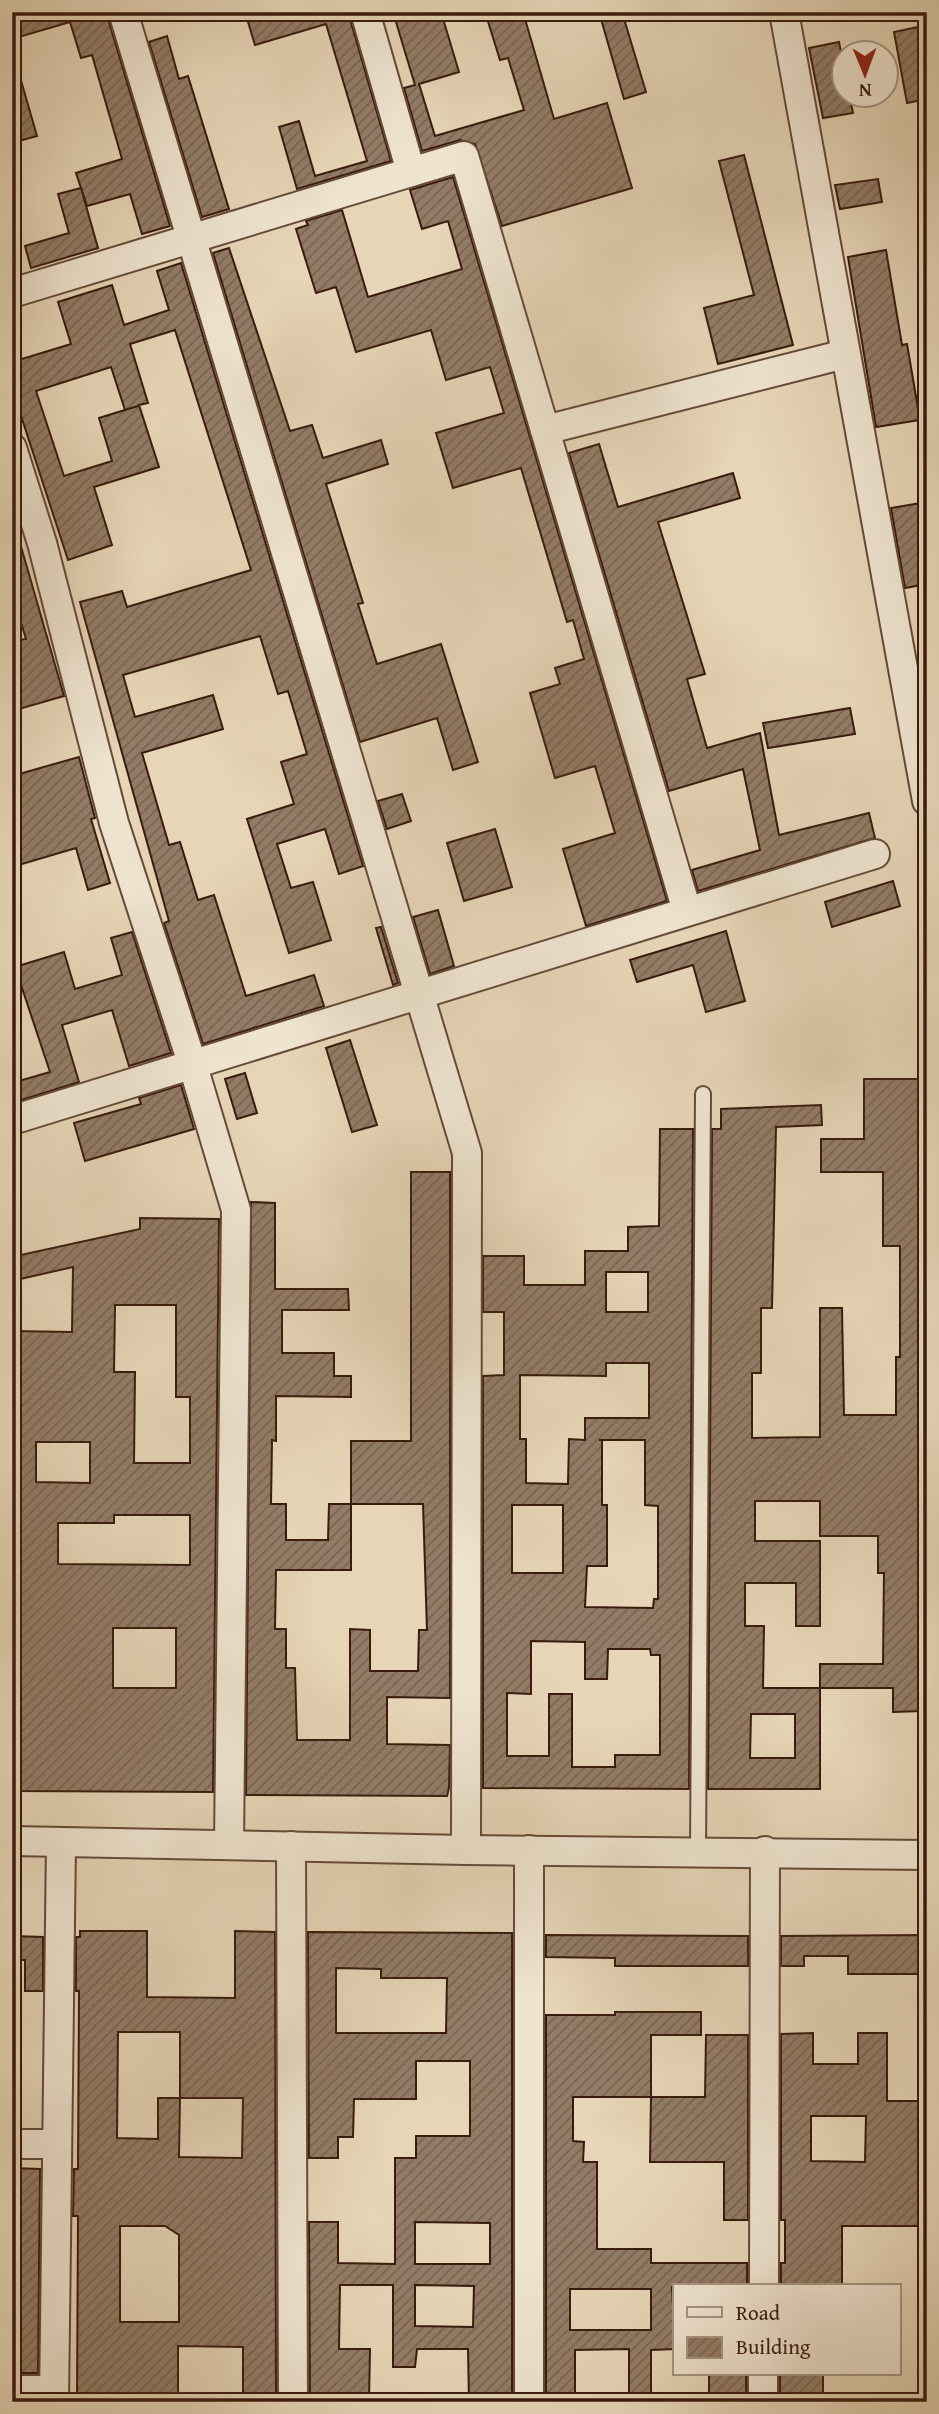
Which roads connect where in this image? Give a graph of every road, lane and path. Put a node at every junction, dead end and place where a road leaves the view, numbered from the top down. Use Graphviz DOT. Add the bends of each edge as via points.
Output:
graph roads {
  1 [pos="123,12"];
  2 [pos="365,12"];
  3 [pos="784,12"];
  4 [pos="411,172"];
  5 [pos="189,239"];
  6 [pos="12,293"];
  7 [pos="845,354"];
  8 [pos="545,430"];
  9 [pos="12,449"];
  10 [pos="927,801"];
  11 [pos="875,854"];
  12 [pos="687,911"];
  13 [pos="421,995"];
  14 [pos="193,1066"];
  15 [pos="703,1094"];
  16 [pos="12,1120"];
  17 [pos="12,1841"];
  18 [pos="61,1842"];
  19 [pos="229,1844"];
  20 [pos="291,1846"];
  21 [pos="466,1850"];
  22 [pos="529,1850"];
  23 [pos="698,1851"];
  24 [pos="765,1851"];
  25 [pos="927,1855"];
  26 [pos="12,2144"];
  27 [pos="57,2144"];
  28 [pos="764,2284"];
  29 [pos="763,2376"];
  30 [pos="12,2390"];
  31 [pos="54,2396"];
  32 [pos="293,2402"];
  33 [pos="529,2402"];
  34 [pos="763,2402"];
  1 -- 5 [label="street"];
  2 -- 4 [label="street"];
  3 -- 7 [label="street"];
  4 -- 5 [label="street"];
  4 -- 8 [label="street" via="464,156"];
  5 -- 6 [label="street"];
  5 -- 13 [label="street"];
  7 -- 8 [label="street"];
  7 -- 10 [label="street"];
  8 -- 12 [label="street"];
  9 -- 14 [label="street" via="42,543 114,823"];
  11 -- 12 [label="street"];
  12 -- 13 [label="street"];
  13 -- 14 [label="street"];
  13 -- 21 [label="street" via="467,1153"];
  14 -- 16 [label="street"];
  14 -- 19 [label="street" via="236,1210"];
  15 -- 23 [label="lane"];
  17 -- 18 [label="street"];
  18 -- 19 [label="street"];
  18 -- 27 [label="street"];
  19 -- 20 [label="street"];
  20 -- 21 [label="street"];
  20 -- 32 [label="street"];
  21 -- 22 [label="street"];
  22 -- 23 [label="street"];
  22 -- 33 [label="street"];
  23 -- 24 [label="street"];
  24 -- 25 [label="street"];
  24 -- 28 [label="street"];
  26 -- 27 [label="street"];
  27 -- 31 [label="street"];
  29 -- 34 [label="street"];
  30 -- 31 [label="street"];
}
